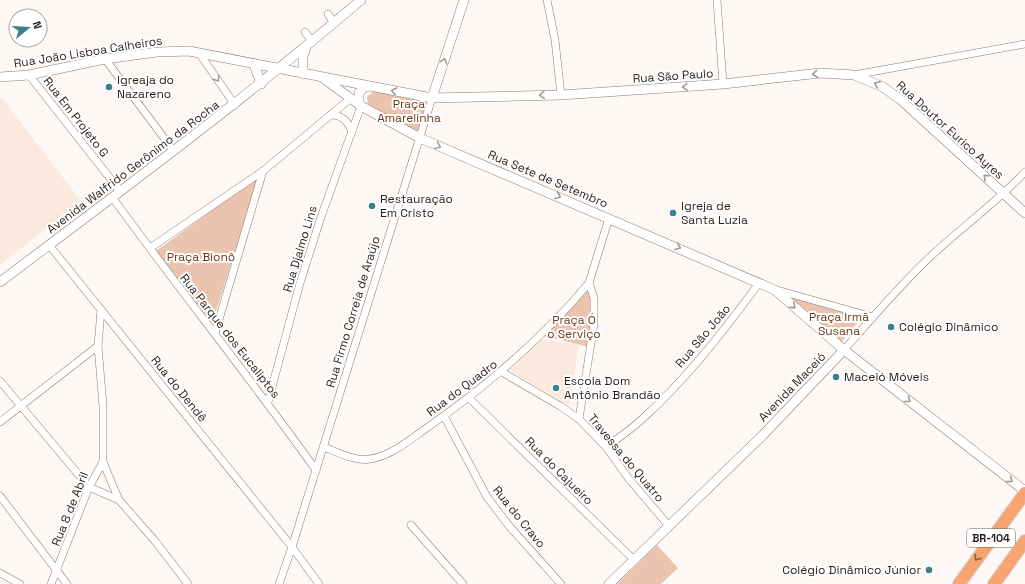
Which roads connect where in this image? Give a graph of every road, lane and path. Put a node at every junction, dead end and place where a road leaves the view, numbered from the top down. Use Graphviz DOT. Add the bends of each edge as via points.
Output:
graph roads {
  1 [pos="361,0"];
  2 [pos="464,0"];
  3 [pos="547,0"];
  4 [pos="717,0"];
  5 [pos="328,14"];
  6 [pos="334,23"];
  7 [pos="306,32"];
  8 [pos="313,42"];
  9 [pos="1025,44"];
  10 [pos="306,48"];
  11 [pos="199,53"];
  12 [pos="105,59"];
  13 [pos="254,64"];
  14 [pos="279,69"];
  15 [pos="303,74"];
  16 [pos="30,75"];
  17 [pos="854,75"];
  18 [pos="0,76"];
  19 [pos="320,76"];
  20 [pos="261,84"];
  21 [pos="723,84"];
  22 [pos="369,86"];
  23 [pos="561,95"];
  24 [pos="351,98"];
  25 [pos="432,98"];
  26 [pos="235,105"];
  27 [pos="361,106"];
  28 [pos="331,116"];
  29 [pos="352,132"];
  30 [pos="420,138"];
  31 [pos="173,150"];
  32 [pos="263,172"];
  33 [pos="1025,172"];
  34 [pos="120,191"];
  35 [pos="1004,194"];
  36 [pos="112,197"];
  37 [pos="1025,213"];
  38 [pos="609,218"];
  39 [pos="49,246"];
  40 [pos="150,248"];
  41 [pos="0,282"];
  42 [pos="589,283"];
  43 [pos="759,283"];
  44 [pos="774,290"];
  45 [pos="101,310"];
  46 [pos="873,317"];
  47 [pos="214,333"];
  48 [pos="98,346"];
  49 [pos="844,350"];
  50 [pos="502,372"];
  51 [pos="0,380"];
  52 [pos="469,398"];
  53 [pos="268,402"];
  54 [pos="20,406"];
  55 [pos="444,416"];
  56 [pos="579,419"];
  57 [pos="0,422"];
  58 [pos="324,447"];
  59 [pos="606,447"];
  60 [pos="103,462"];
  61 [pos="316,470"];
  62 [pos="89,487"];
  63 [pos="1025,492"];
  64 [pos="0,496"];
  65 [pos="119,500"];
  66 [pos="410,525"];
  67 [pos="669,526"];
  68 [pos="1025,541"];
  69 [pos="292,547"];
  70 [pos="634,560"];
  71 [pos="57,570"];
  72 [pos="0,573"];
  73 [pos="20,584"];
  74 [pos="51,584"];
  75 [pos="67,584"];
  76 [pos="188,584"];
  77 [pos="279,584"];
  78 [pos="319,584"];
  79 [pos="463,584"];
  80 [pos="561,584"];
  81 [pos="610,584"];
  82 [pos="959,584"];
  83 [pos="994,584"];
  1 -- 6 [label="street"];
  25 -- 2 [label="street, Rua Firmo Correia de Araújo, one-way"];
  3 -- 23 [label="street" via="555,40"];
  4 -- 21 [label="street"];
  5 -- 6 [label="street"];
  6 -- 8 [label="street"];
  7 -- 8 [label="street"];
  8 -- 10 [label="street"];
  9 -- 17 [label="street, Rua São Paulo"];
  10 -- 14 [label="street"];
  10 -- 15 [label="street" via="303,56"];
  11 -- 12 [label="street, Rua João Lisboa Calheiros" via="157,52"];
  11 -- 13 [label="street, Rua João Lisboa Calheiros"];
  11 -- 26 [label="street, one-way"];
  12 -- 16 [label="street, Rua João Lisboa Calheiros"];
  12 -- 31 [label="street"];
  13 -- 14 [label="street, Rua João Lisboa Calheiros"];
  13 -- 20 [label="street"];
  14 -- 15 [label="street, Rua João Lisboa Calheiros"];
  14 -- 20 [label="street, Avenida Walfrido Gerônimo da Rocha"];
  15 -- 19 [label="street, Rua João Lisboa Calheiros"];
  16 -- 18 [label="street, Rua João Lisboa Calheiros"];
  16 -- 34 [label="street, Rua Em Projeto G"];
  17 -- 21 [label="street, Rua São Paulo, one-way" via="820,73"];
  35 -- 17 [label="street, Rua Doutor Eurico Ayres, one-way" via="901,100 883,87"];
  19 -- 22 [label="street, Rua São Paulo"];
  19 -- 24 [label="street, Rua Sete de Setembro"];
  20 -- 26 [label="street, Avenida Walfrido Gerônimo da Rocha"];
  21 -- 23 [label="street, Rua São Paulo, one-way"];
  25 -- 22 [label="street, Rua São Paulo, one-way"];
  22 -- 27 [label="street" via="358,93"];
  23 -- 25 [label="street, Rua São Paulo, one-way"];
  24 -- 27 [label="street, Rua Sete de Setembro"];
  24 -- 28 [label="street"];
  25 -- 30 [label="street, Rua Firmo Correia de Araújo"];
  26 -- 31 [label="street, Avenida Walfrido Gerônimo da Rocha"];
  27 -- 29 [label="street, Rua Djalmo Lins"];
  27 -- 30 [label="street, Rua Sete de Setembro"];
  28 -- 29 [label="street" via="342,117 348,122"];
  28 -- 32 [label="street"];
  29 -- 53 [label="street, Rua Djalmo Lins" via="318,224"];
  30 -- 38 [label="street, Rua Sete de Setembro, one-way"];
  30 -- 58 [label="street, Rua Firmo Correia de Araújo"];
  31 -- 34 [label="street, Avenida Walfrido Gerônimo da Rocha"];
  32 -- 40 [label="street"];
  32 -- 47 [label="street"];
  33 -- 35 [label="street, Avenida Maceió"];
  34 -- 36 [label="street, Avenida Walfrido Gerônimo da Rocha"];
  35 -- 37 [label="street, Rua Doutor Eurico Ayres"];
  35 -- 46 [label="street, Avenida Maceió" via="932,255"];
  36 -- 39 [label="street, Avenida Walfrido Gerônimo da Rocha"];
  36 -- 40 [label="street, Rua Parque dos Eucaliptos"];
  38 -- 42 [label="street"];
  38 -- 43 [label="street, Rua Sete de Setembro, one-way"];
  39 -- 41 [label="street, Avenida Walfrido Gerônimo da Rocha"];
  39 -- 45 [label="street, Rua do Dendê"];
  40 -- 47 [label="street, Rua Parque dos Eucaliptos"];
  42 -- 50 [label="street, Rua do Quadro" via="563,314"];
  42 -- 56 [label="street" via="594,298 593,343"];
  43 -- 44 [label="street, Rua Sete de Setembro"];
  43 -- 59 [label="street, Rua São João" via="720,336 666,396 639,422"];
  44 -- 46 [label="street, Rua Sete de Setembro"];
  44 -- 49 [label="street, Rua Sete de Setembro, one-way"];
  45 -- 48 [label="street, Rua 8 de Abril"];
  45 -- 69 [label="street, Rua do Dendê"];
  46 -- 49 [label="street, Avenida Maceió"];
  47 -- 53 [label="street, Rua Parque dos Eucaliptos"];
  48 -- 54 [label="street"];
  48 -- 60 [label="street, Rua 8 de Abril" via="103,406"];
  49 -- 63 [label="street, Rua Sete de Setembro, one-way"];
  49 -- 67 [label="street, Avenida Maceió" via="763,435"];
  50 -- 52 [label="street, Rua do Quadro"];
  50 -- 56 [label="street, Travessa do Quatro"];
  51 -- 54 [label="street"];
  52 -- 55 [label="street, Rua do Quadro"];
  52 -- 70 [label="street, Rua do Cajueiro"];
  53 -- 61 [label="street, Rua Parque dos Eucaliptos"];
  54 -- 57 [label="street"];
  54 -- 62 [label="street"];
  55 -- 58 [label="street, Rua do Quadro" via="405,443 368,460 344,455"];
  55 -- 80 [label="street, Rua do Cravo" via="487,497"];
  56 -- 59 [label="street, Travessa do Quatro"];
  58 -- 61 [label="street, Rua Firmo Correia de Araújo"];
  59 -- 67 [label="street, Travessa do Quatro"];
  60 -- 62 [label="street, Rua 8 de Abril"];
  60 -- 65 [label="street"];
  61 -- 69 [label="street, Rua Firmo Correia de Araújo"];
  62 -- 65 [label="street"];
  62 -- 71 [label="street, Rua 8 de Abril"];
  63 -- 82 [label="highway, BR-104, one-way"];
  64 -- 71 [label="street"];
  65 -- 76 [label="street"];
  66 -- 79 [label="street"];
  67 -- 70 [label="street, Avenida Maceió"];
  68 -- 83 [label="highway, BR-104"];
  69 -- 77 [label="street, Rua Firmo Correia de Araújo"];
  69 -- 78 [label="street, Rua do Dendê"];
  70 -- 81 [label="street, Avenida Maceió"];
  71 -- 74 [label="street, Rua 8 de Abril"];
  71 -- 75 [label="street"];
  72 -- 73 [label="street"];
}
